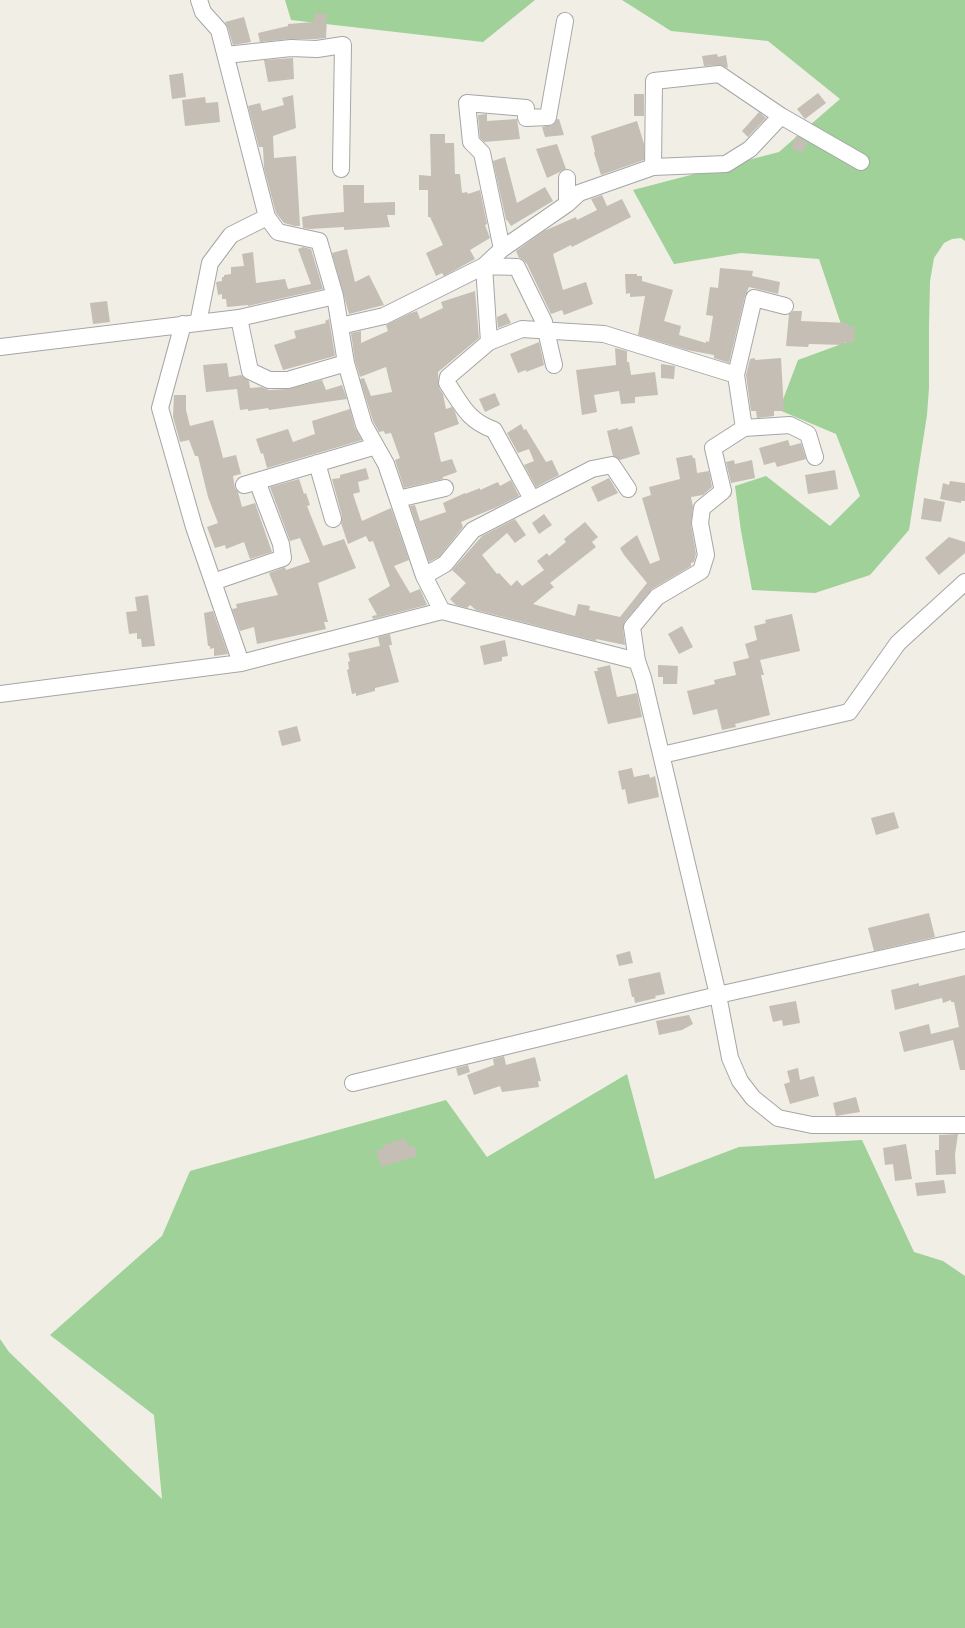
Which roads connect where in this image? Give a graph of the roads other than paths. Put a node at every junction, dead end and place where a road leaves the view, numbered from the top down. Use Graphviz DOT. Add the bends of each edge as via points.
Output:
graph roads {
  1 [pos="200,0"];
  2 [pos="565,21"];
  3 [pos="226,55"];
  4 [pos="781,116"];
  5 [pos="861,162"];
  6 [pos="653,167"];
  7 [pos="342,169"];
  8 [pos="567,178"];
  9 [pos="567,204"];
  10 [pos="267,217"];
  11 [pos="502,248"];
  12 [pos="484,266"];
  13 [pos="335,296"];
  14 [pos="785,306"];
  15 [pos="239,318"];
  16 [pos="191,324"];
  17 [pos="340,326"];
  18 [pos="546,331"];
  19 [pos="489,342"];
  20 [pos="0,346"];
  21 [pos="346,363"];
  22 [pos="554,365"];
  23 [pos="736,375"];
  24 [pos="744,428"];
  25 [pos="376,446"];
  26 [pos="815,457"];
  27 [pos="317,463"];
  28 [pos="445,488"];
  29 [pos="628,490"];
  30 [pos="398,499"];
  31 [pos="532,500"];
  32 [pos="333,519"];
  33 [pos="424,576"];
  34 [pos="213,582"];
  35 [pos="965,582"];
  36 [pos="442,611"];
  37 [pos="637,661"];
  38 [pos="241,663"];
  39 [pos="0,694"];
  40 [pos="662,755"];
  41 [pos="965,940"];
  42 [pos="718,995"];
  43 [pos="353,1082"];
  44 [pos="965,1125"];
  1 -- 3 [label="street" via="203,12 219,30"];
  2 -- 11 [label="street" via="548,117 526,118 526,108 467,103 470,142 482,153"];
  3 -- 7 [label="street" via="343,45"];
  3 -- 10 [label="street"];
  4 -- 5 [label="street"];
  4 -- 6 [label="street" via="750,148 726,164"];
  4 -- 6 [label="street" via="719,74 654,81"];
  6 -- 9 [label="street" via="579,193"];
  8 -- 9 [label="street"];
  9 -- 11 [label="street"];
  10 -- 13 [label="street" via="278,232 319,241"];
  10 -- 16 [label="street" via="231,235 210,263"];
  11 -- 12 [label="street"];
  12 -- 17 [label="street" via="384,316"];
  12 -- 18 [label="street" via="517,267"];
  12 -- 19 [label="street"];
  13 -- 15 [label="street"];
  13 -- 17 [label="street"];
  14 -- 23 [label="street" via="754,298"];
  15 -- 16 [label="street"];
  15 -- 21 [label="street" via="250,371 269,380 288,380"];
  16 -- 20 [label="street"];
  16 -- 34 [label="street" via="160,408 194,527"];
  17 -- 21 [label="street"];
  18 -- 19 [label="street" via="522,329"];
  18 -- 22 [label="street"];
  18 -- 23 [label="street" via="604,334"];
  19 -- 31 [label="street" via="448,376 447,383 469,416 484,427 494,430"];
  21 -- 25 [label="street" via="364,425"];
  23 -- 24 [label="street"];
  24 -- 26 [label="street" via="790,425 808,434"];
  24 -- 37 [label="street" via="713,448 723,492 702,508 700,523 706,555 701,571 657,597 632,627"];
  25 -- 27 [label="street"];
  25 -- 30 [label="street" via="386,464"];
  27 -- 32 [label="street"];
  27 -- 34 [label="street" via="250,483 282,544 283,558"];
  28 -- 30 [label="street"];
  29 -- 31 [label="street" via="612,465 592,469"];
  30 -- 33 [label="street"];
  31 -- 33 [label="street" via="473,530 445,564"];
  33 -- 36 [label="street"];
  34 -- 38 [label="street"];
  35 -- 40 [label="street" via="898,643 849,712"];
  36 -- 37 [label="street"];
  36 -- 38 [label="street"];
  37 -- 40 [label="street"];
  38 -- 39 [label="street"];
  40 -- 42 [label="street"];
  41 -- 42 [label="street"];
  42 -- 43 [label="street"];
  42 -- 44 [label="street" via="730,1058 740,1081 754,1098 778,1118 812,1125"];
}
